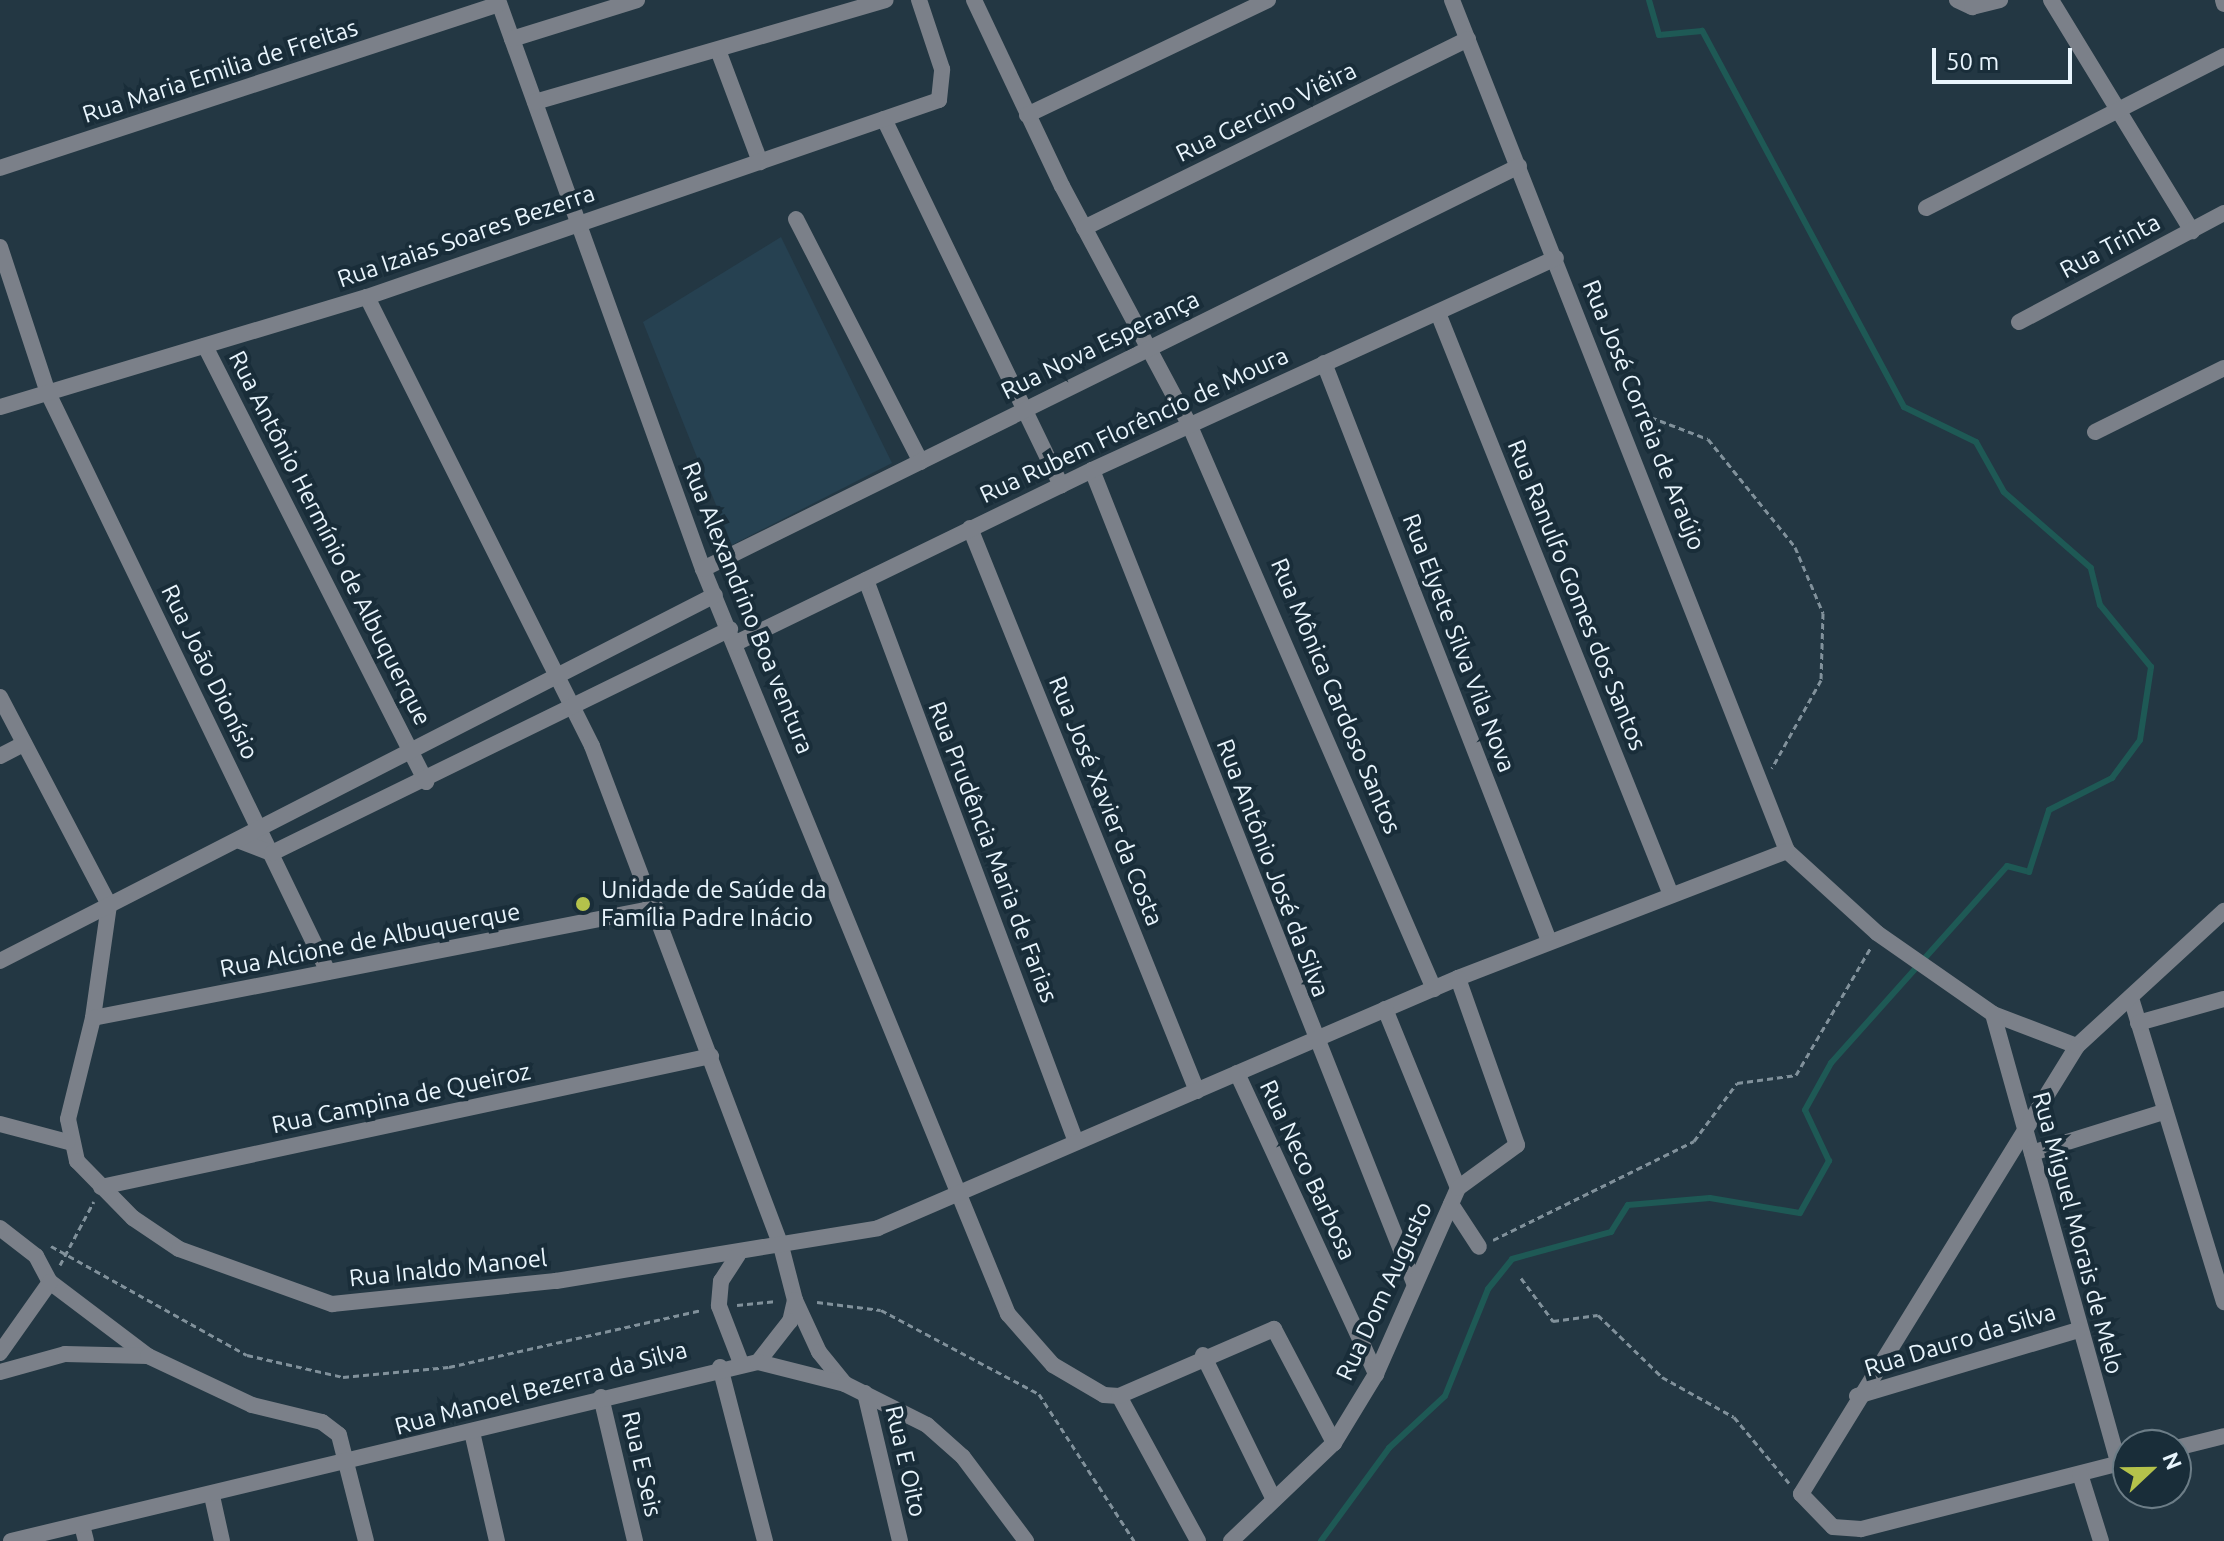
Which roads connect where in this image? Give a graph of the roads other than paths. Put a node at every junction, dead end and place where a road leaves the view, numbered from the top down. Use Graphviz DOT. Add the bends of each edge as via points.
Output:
graph roads {
  1 [pos="637,0"];
  2 [pos="885,0"];
  3 [pos="919,0"];
  4 [pos="974,0"];
  5 [pos="1268,0"];
  6 [pos="1452,0"];
  7 [pos="1957,0"];
  8 [pos="2000,0"];
  9 [pos="2051,0"];
  10 [pos="499,2"];
  11 [pos="512,39"];
  12 [pos="1468,39"];
  13 [pos="718,50"];
  14 [pos="2224,56"];
  15 [pos="535,102"];
  16 [pos="2117,110"];
  17 [pos="1027,115"];
  18 [pos="884,119"];
  19 [pos="760,162"];
  20 [pos="1519,166"];
  21 [pos="0,168"];
  22 [pos="1926,208"];
  23 [pos="2224,213"];
  24 [pos="796,219"];
  25 [pos="574,225"];
  26 [pos="1084,228"];
  27 [pos="2192,231"];
  28 [pos="0,247"];
  29 [pos="1556,258"];
  30 [pos="367,297"];
  31 [pos="1438,313"];
  32 [pos="2019,322"];
  33 [pos="205,346"];
  34 [pos="1145,349"];
  35 [pos="1324,363"];
  36 [pos="2224,368"];
  37 [pos="48,393"];
  38 [pos="0,407"];
  39 [pos="1023,410"];
  40 [pos="1189,424"];
  41 [pos="2095,432"];
  42 [pos="921,462"];
  43 [pos="1092,470"];
  44 [pos="1061,485"];
  45 [pos="970,528"];
  46 [pos="703,569"];
  47 [pos="866,580"];
  48 [pos="715,595"];
  49 [pos="733,636"];
  50 [pos="560,674"];
  51 [pos="0,697"];
  52 [pos="575,708"];
  53 [pos="24,744"];
  54 [pos="411,752"];
  55 [pos="0,756"];
  56 [pos="426,782"];
  57 [pos="260,828"];
  58 [pos="240,841"];
  59 [pos="1787,851"];
  60 [pos="272,853"];
  61 [pos="1671,895"];
  62 [pos="109,905"];
  63 [pos="656,908"];
  64 [pos="2224,911"];
  65 [pos="1549,941"];
  66 [pos="0,961"];
  67 [pos="328,972"];
  68 [pos="1458,978"];
  69 [pos="1434,989"];
  70 [pos="2131,998"];
  71 [pos="2224,999"];
  72 [pos="1385,1009"];
  73 [pos="1993,1014"];
  74 [pos="93,1018"];
  75 [pos="2138,1023"];
  76 [pos="1314,1039"];
  77 [pos="2077,1046"];
  78 [pos="711,1056"];
  79 [pos="1237,1073"];
  80 [pos="1197,1091"];
  81 [pos="2164,1112"];
  82 [pos="0,1124"];
  83 [pos="2025,1129"];
  84 [pos="68,1142"];
  85 [pos="1076,1142"];
  86 [pos="2032,1153"];
  87 [pos="101,1187"];
  88 [pos="958,1190"];
  89 [pos="1454,1196"];
  90 [pos="0,1228"];
  91 [pos="781,1246"];
  92 [pos="1479,1247"];
  93 [pos="738,1255"];
  94 [pos="50,1282"];
  95 [pos="1414,1283"];
  96 [pos="795,1300"];
  97 [pos="2224,1302"];
  98 [pos="2078,1330"];
  99 [pos="0,1353"];
  100 [pos="1203,1355"];
  101 [pos="148,1356"];
  102 [pos="749,1363"];
  103 [pos="720,1367"];
  104 [pos="0,1372"];
  105 [pos="1376,1374"];
  106 [pos="845,1384"];
  107 [pos="865,1393"];
  108 [pos="1119,1396"];
  109 [pos="1857,1396"];
  110 [pos="601,1397"];
  111 [pos="2112,1430"];
  112 [pos="472,1432"];
  113 [pos="2224,1436"];
  114 [pos="1334,1443"];
  115 [pos="2192,1444"];
  116 [pos="348,1464"];
  117 [pos="2112,1465"];
  118 [pos="2080,1474"];
  119 [pos="212,1496"];
  120 [pos="1274,1500"];
  121 [pos="84,1533"];
  122 [pos="11,1541"];
  123 [pos="222,1541"];
  124 [pos="366,1541"];
  125 [pos="497,1541"];
  126 [pos="635,1541"];
  127 [pos="765,1541"];
  128 [pos="900,1541"];
  129 [pos="1026,1541"];
  130 [pos="1198,1541"];
  131 [pos="1231,1541"];
  132 [pos="2101,1541"];
  1 -- 11 [label="street"];
  2 -- 13 [label="street"];
  3 -- 18 [label="street, Rua Izaias Soares Bezerra" via="944,98"];
  4 -- 17 [label="street, Rua Mônica Cardoso Santos"];
  5 -- 17 [label="street"];
  6 -- 12 [label="street, Rua José Correia de Araújo"];
  7 -- 8 [label="street" via="1972,7"];
  9 -- 16 [label="street"];
  10 -- 11 [label="street, Rua Alexandrino Boa ventura"];
  10 -- 21 [label="street, Rua Maria Emilia de Freitas"];
  11 -- 15 [label="street, Rua Alexandrino Boa ventura"];
  12 -- 20 [label="street, Rua José Correia de Araújo"];
  12 -- 26 [label="street, Rua Gercino Viêira"];
  13 -- 15 [label="street"];
  13 -- 19 [label="street"];
  14 -- 16 [label="street"];
  15 -- 25 [label="street, Rua Alexandrino Boa ventura"];
  16 -- 22 [label="street"];
  16 -- 27 [label="street"];
  17 -- 26 [label="street, Rua Mônica Cardoso Santos"];
  18 -- 19 [label="street, Rua Izaias Soares Bezerra"];
  18 -- 39 [label="street"];
  19 -- 25 [label="street, Rua Izaias Soares Bezerra"];
  20 -- 29 [label="street, Rua José Correia de Araújo"];
  20 -- 34 [label="street, Rua Nova Esperança"];
  23 -- 27 [label="street, Rua Trinta"];
  24 -- 42 [label="street"];
  25 -- 30 [label="street, Rua Izaias Soares Bezerra"];
  25 -- 46 [label="street, Rua Alexandrino Boa ventura"];
  26 -- 34 [label="street, Rua Mônica Cardoso Santos"];
  27 -- 32 [label="street, Rua Trinta"];
  28 -- 37 [label="street, Rua João Dionísio"];
  29 -- 31 [label="street, Rua Rubem Florêncio de Moura"];
  29 -- 59 [label="street, Rua José Correia de Araújo"];
  30 -- 33 [label="street, Rua Izaias Soares Bezerra"];
  30 -- 50 [label="street"];
  31 -- 35 [label="street, Rua Rubem Florêncio de Moura"];
  31 -- 61 [label="street, Rua Ranulfo Gomes dos Santos"];
  33 -- 37 [label="street, Rua Izaias Soares Bezerra"];
  33 -- 54 [label="street, Rua Antônio Hermínio de Albuquerque"];
  34 -- 39 [label="street, Rua Nova Esperança"];
  34 -- 40 [label="street, Rua Mônica Cardoso Santos"];
  35 -- 40 [label="street, Rua Rubem Florêncio de Moura"];
  35 -- 65 [label="street, Rua Elyete Silva Vila Nova"];
  36 -- 41 [label="street"];
  37 -- 38 [label="street, Rua Izaias Soares Bezerra"];
  37 -- 57 [label="street, Rua João Dionísio"];
  39 -- 42 [label="street, Rua Nova Esperança"];
  39 -- 44 [label="street"];
  40 -- 43 [label="street, Rua Rubem Florêncio de Moura"];
  40 -- 69 [label="street, Rua Mônica Cardoso Santos"];
  42 -- 46 [label="street, Rua Nova Esperança"];
  43 -- 44 [label="street, Rua Rubem Florêncio de Moura"];
  43 -- 76 [label="street, Rua Antônio José da Silva"];
  44 -- 45 [label="street, Rua Rubem Florêncio de Moura"];
  45 -- 47 [label="street, Rua Rubem Florêncio de Moura"];
  45 -- 80 [label="street, Rua José Xavier da Costa"];
  46 -- 48 [label="street, Rua Alexandrino Boa ventura"];
  47 -- 49 [label="street, Rua Rubem Florêncio de Moura"];
  47 -- 85 [label="street, Rua Prudência Maria de Farias"];
  48 -- 49 [label="street, Rua Alexandrino Boa ventura"];
  48 -- 50 [label="street"];
  49 -- 52 [label="street, Rua Rubem Florêncio de Moura"];
  49 -- 88 [label="street, Rua Alexandrino Boa ventura"];
  50 -- 52 [label="street"];
  50 -- 54 [label="street"];
  51 -- 53 [label="street"];
  52 -- 56 [label="street, Rua Rubem Florêncio de Moura"];
  52 -- 63 [label="street"];
  53 -- 55 [label="street"];
  53 -- 62 [label="street"];
  54 -- 56 [label="street, Rua Antônio Hermínio de Albuquerque"];
  54 -- 57 [label="street"];
  56 -- 60 [label="street, Rua Rubem Florêncio de Moura"];
  57 -- 58 [label="street"];
  57 -- 60 [label="street, Rua João Dionísio"];
  58 -- 60 [label="street"];
  58 -- 62 [label="street"];
  59 -- 61 [label="street, Rua Inaldo Manoel"];
  59 -- 73 [label="street" via="1877,933"];
  60 -- 67 [label="street, Rua João Dionísio"];
  61 -- 65 [label="street, Rua Inaldo Manoel"];
  62 -- 66 [label="street"];
  62 -- 74 [label="street"];
  63 -- 67 [label="street, Rua Alcione de Albuquerque"];
  63 -- 78 [label="street"];
  64 -- 70 [label="street"];
  65 -- 68 [label="street, Rua Inaldo Manoel"];
  67 -- 74 [label="street, Rua Alcione de Albuquerque"];
  68 -- 69 [label="street, Rua Inaldo Manoel"];
  68 -- 89 [label="street, Rua Dom Augusto" via="1517,1139 1509,1156"];
  69 -- 72 [label="street, Rua Inaldo Manoel"];
  70 -- 75 [label="street"];
  70 -- 77 [label="street"];
  71 -- 75 [label="street"];
  72 -- 76 [label="street, Rua Inaldo Manoel"];
  72 -- 89 [label="street"];
  73 -- 77 [label="street"];
  73 -- 83 [label="street, Rua Miguel Morais de Melo"];
  74 -- 84 [label="street"];
  75 -- 81 [label="street"];
  76 -- 79 [label="street, Rua Inaldo Manoel"];
  76 -- 95 [label="street, Rua Antônio José da Silva"];
  77 -- 83 [label="street"];
  78 -- 87 [label="street, Rua Campina de Queiroz"];
  78 -- 91 [label="street"];
  79 -- 80 [label="street, Rua Inaldo Manoel"];
  79 -- 105 [label="street, Rua Neco Barbosa"];
  80 -- 85 [label="street, Rua Inaldo Manoel"];
  81 -- 86 [label="street"];
  81 -- 97 [label="street"];
  82 -- 84 [label="street"];
  83 -- 86 [label="street, Rua Miguel Morais de Melo"];
  83 -- 109 [label="street"];
  84 -- 87 [label="street, Rua Inaldo Manoel"];
  85 -- 88 [label="street, Rua Inaldo Manoel"];
  86 -- 98 [label="street, Rua Miguel Morais de Melo"];
  87 -- 93 [label="street, Rua Inaldo Manoel" via="179,1249 332,1304"];
  88 -- 91 [label="street, Rua Inaldo Manoel" via="878,1228"];
  88 -- 108 [label="street, Rua Alexandrino Boa ventura" via="1008,1314 1028,1342 1085,1387"];
  89 -- 92 [label="street"];
  89 -- 95 [label="street, Rua Dom Augusto"];
  90 -- 94 [label="street" via="36,1256"];
  91 -- 93 [label="street, Rua Inaldo Manoel"];
  91 -- 96 [label="street"];
  93 -- 102 [label="street" via="721,1281 719,1306"];
  94 -- 99 [label="street"];
  94 -- 101 [label="street"];
  95 -- 105 [label="street, Rua Dom Augusto"];
  96 -- 102 [label="street" via="790,1321"];
  96 -- 106 [label="street"];
  98 -- 109 [label="street, Rua Dauro da Silva"];
  98 -- 111 [label="street, Rua Miguel Morais de Melo"];
  100 -- 108 [label="street"];
  100 -- 114 [label="street" via="1279,1331"];
  100 -- 120 [label="street"];
  101 -- 104 [label="street" via="65,1354"];
  101 -- 116 [label="street" via="252,1405 322,1422 339,1435"];
  102 -- 103 [label="street, Rua Manoel Bezerra da Silva"];
  102 -- 106 [label="street, Rua Manoel Bezerra da Silva"];
  103 -- 110 [label="street, Rua Manoel Bezerra da Silva"];
  103 -- 127 [label="street"];
  105 -- 114 [label="street, Rua Dom Augusto"];
  106 -- 107 [label="street, Rua Manoel Bezerra da Silva"];
  107 -- 128 [label="street, Rua E Oito"];
  107 -- 129 [label="street, Rua Manoel Bezerra da Silva" via="927,1425 963,1457"];
  108 -- 130 [label="street"];
  109 -- 118 [label="street" via="1801,1494 1833,1527 1861,1529"];
  110 -- 112 [label="street, Rua Manoel Bezerra da Silva"];
  110 -- 126 [label="street, Rua E Seis"];
  112 -- 116 [label="street, Rua Manoel Bezerra da Silva"];
  112 -- 125 [label="street"];
  113 -- 115 [label="street"];
  114 -- 120 [label="street, Rua Dom Augusto"];
  116 -- 119 [label="street, Rua Manoel Bezerra da Silva"];
  116 -- 124 [label="street"];
  117 -- 118 [label="street"];
  118 -- 132 [label="street"];
  119 -- 121 [label="street, Rua Manoel Bezerra da Silva"];
  119 -- 123 [label="street"];
  120 -- 131 [label="street, Rua Dom Augusto"];
  121 -- 122 [label="street, Rua Manoel Bezerra da Silva"];
}
